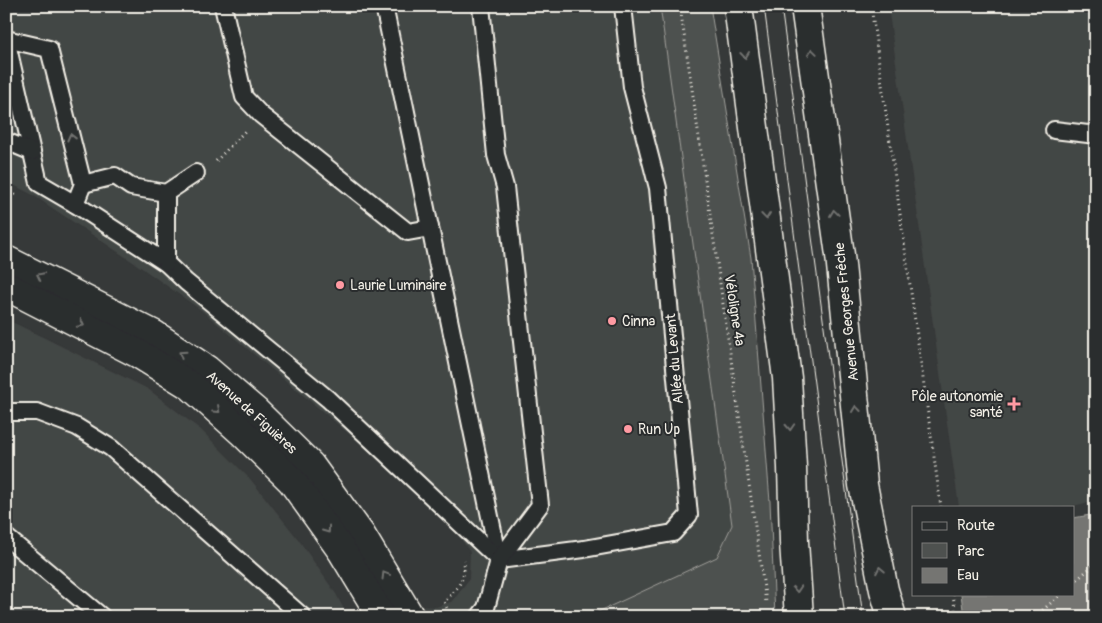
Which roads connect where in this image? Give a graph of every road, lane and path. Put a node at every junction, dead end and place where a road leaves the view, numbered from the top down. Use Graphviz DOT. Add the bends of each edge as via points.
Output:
graph roads {
  1 [pos="223,6"];
  2 [pos="384,6"];
  3 [pos="481,6"];
  4 [pos="623,6"];
  5 [pos="680,6"];
  6 [pos="738,6"];
  7 [pos="805,6"];
  8 [pos="871,6"];
  9 [pos="6,39"];
  10 [pos="261,114"];
  11 [pos="1054,130"];
  12 [pos="1096,133"];
  13 [pos="6,141"];
  14 [pos="32,152"];
  15 [pos="196,173"];
  16 [pos="83,184"];
  17 [pos="166,193"];
  18 [pos="75,204"];
  19 [pos="430,228"];
  20 [pos="6,260"];
  21 [pos="166,263"];
  22 [pos="6,286"];
  23 [pos="6,412"];
  24 [pos="941,506"];
  25 [pos="6,537"];
  26 [pos="499,560"];
  27 [pos="1096,563"];
  28 [pos="1074,582"];
  29 [pos="953,596"];
  30 [pos="1059,596"];
  31 [pos="768,610"];
  32 [pos="102,617"];
  33 [pos="303,617"];
  34 [pos="382,617"];
  35 [pos="410,617"];
  36 [pos="479,617"];
  37 [pos="799,617"];
  38 [pos="892,617"];
  39 [pos="956,617"];
  40 [pos="1035,617"];
  1 -- 10 [label="lane" via="244,97"];
  2 -- 19 [label="lane"];
  3 -- 26 [label="lane" via="496,156 505,187 540,505"];
  4 -- 26 [label="lane, Allée du Levant" via="632,86 658,188 689,515 673,533"];
  5 -- 31 [label="path, Véloligne 4a"];
  6 -- 37 [label="main road, one-way" via="787,378"];
  38 -- 7 [label="main road, Avenue Georges Frêche, one-way" via="863,485 840,255"];
  8 -- 24 [label="path"];
  9 -- 14 [label="lane"];
  16 -- 9 [label="lane, one-way" via="49,49"];
  10 -- 15 [label="path" via="218,160"];
  10 -- 19 [label="lane" via="408,232"];
  11 -- 12 [label="lane"];
  13 -- 14 [label="lane"];
  14 -- 18 [label="lane" via="39,183"];
  15 -- 17 [label="lane"];
  16 -- 17 [label="lane" via="115,176 131,187"];
  16 -- 18 [label="lane"];
  17 -- 21 [label="lane"];
  18 -- 21 [label="lane"];
  19 -- 26 [label="lane"];
  35 -- 20 [label="main road, Avenue de Figuières, one-way" via="361,535 310,465 256,412 207,370 153,334"];
  21 -- 26 [label="lane" via="328,399"];
  22 -- 34 [label="main road, Avenue de Figuières, one-way" via="139,354 191,386 292,481 342,551"];
  23 -- 33 [label="lane" via="37,412 77,427 111,448"];
  25 -- 32 [label="lane"];
  26 -- 36 [label="lane" via="486,608"];
  27 -- 28 [label="path"];
  29 -- 39 [label="path"];
  30 -- 40 [label="path"];
}
